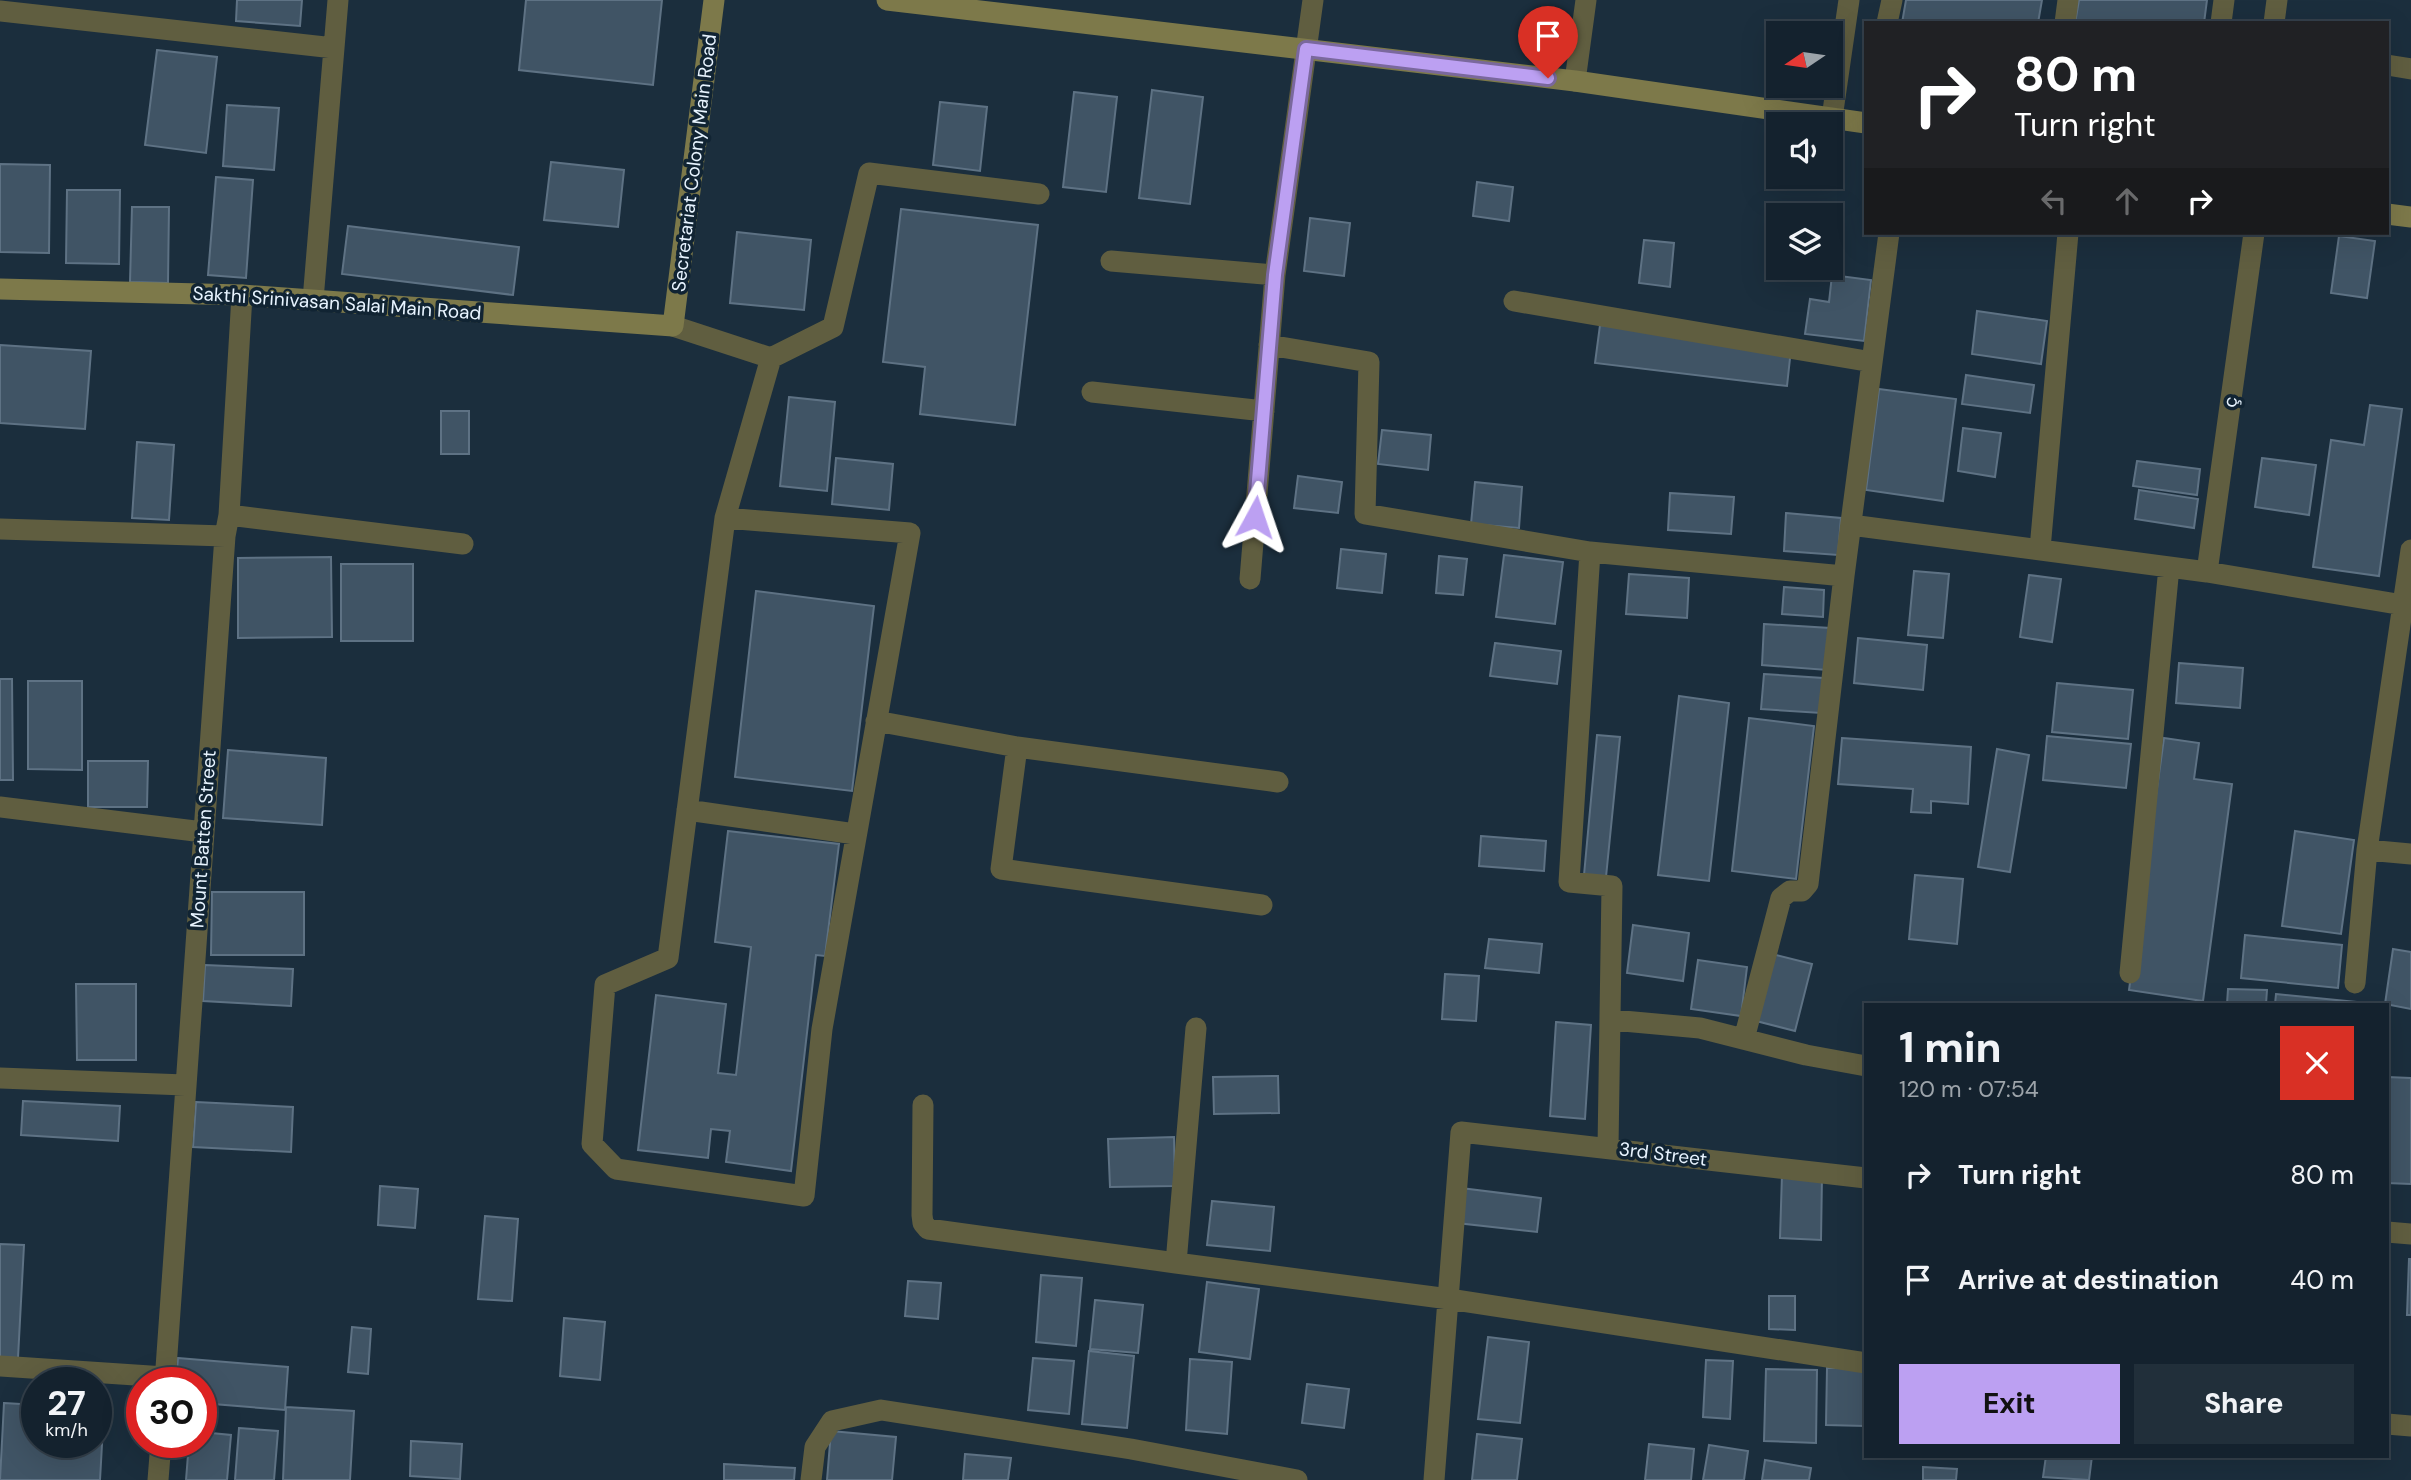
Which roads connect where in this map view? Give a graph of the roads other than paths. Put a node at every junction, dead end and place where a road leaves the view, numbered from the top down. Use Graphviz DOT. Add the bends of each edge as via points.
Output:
graph roads {
  1 [pos="338,0"];
  2 [pos="714,0"];
  3 [pos="887,0"];
  4 [pos="1313,0"];
  5 [pos="1586,0"];
  6 [pos="1849,0"];
  7 [pos="1892,0"];
  8 [pos="2068,0"];
  9 [pos="2224,0"];
  10 [pos="2277,0"];
  11 [pos="0,11"];
  12 [pos="1887,21"];
  13 [pos="2065,21"];
  14 [pos="2221,21"];
  15 [pos="2274,21"];
  16 [pos="1856,28"];
  17 [pos="334,48"];
  18 [pos="1306,49"];
  19 [pos="2389,65"];
  20 [pos="2411,69"];
  21 [pos="1575,81"];
  22 [pos="1790,112"];
  23 [pos="1834,112"];
  24 [pos="1843,120"];
  25 [pos="1864,123"];
  26 [pos="1039,194"];
  27 [pos="2389,214"];
  28 [pos="2411,217"];
  29 [pos="1889,235"];
  30 [pos="2067,235"];
  31 [pos="2254,235"];
  32 [pos="1111,261"];
  33 [pos="1275,275"];
  34 [pos="0,289"];
  35 [pos="242,295"];
  36 [pos="313,300"];
  37 [pos="1514,300"];
  38 [pos="673,326"];
  39 [pos="1269,345"];
  40 [pos="771,358"];
  41 [pos="1872,362"];
  42 [pos="1092,392"];
  43 [pos="1264,411"];
  44 [pos="725,518"];
  45 [pos="227,525"];
  46 [pos="1851,525"];
  47 [pos="0,529"];
  48 [pos="463,544"];
  49 [pos="2040,549"];
  50 [pos="2411,550"];
  51 [pos="1590,552"];
  52 [pos="2169,567"];
  53 [pos="2207,572"];
  54 [pos="1844,576"];
  55 [pos="1250,579"];
  56 [pos="2403,605"];
  57 [pos="2402,674"];
  58 [pos="876,721"];
  59 [pos="1017,747"];
  60 [pos="1278,782"];
  61 [pos="0,807"];
  62 [pos="687,810"];
  63 [pos="203,832"];
  64 [pos="855,834"];
  65 [pos="2367,850"];
  66 [pos="2411,854"];
  67 [pos="1262,905"];
  68 [pos="2130,973"];
  69 [pos="2355,983"];
  70 [pos="1612,1020"];
  71 [pos="1196,1028"];
  72 [pos="1744,1039"];
  73 [pos="1864,1066"];
  74 [pos="0,1078"];
  75 [pos="185,1085"];
  76 [pos="923,1105"];
  77 [pos="1608,1148"];
  78 [pos="1864,1178"];
  79 [pos="2389,1232"];
  80 [pos="2411,1234"];
  81 [pos="1177,1263"];
  82 [pos="1449,1299"];
  83 [pos="1864,1363"];
  84 [pos="0,1366"];
  85 [pos="166,1367"];
  86 [pos="126,1377"];
  87 [pos="2389,1424"];
  88 [pos="2411,1426"];
  89 [pos="160,1458"];
  90 [pos="158,1480"];
  91 [pos="811,1480"];
  92 [pos="1297,1480"];
  93 [pos="1434,1480"];
  1 -- 17 [label="street"];
  2 -- 38 [label="street, Secretariat Colony Main Road"];
  3 -- 18 [label="street"];
  4 -- 18 [label="street"];
  5 -- 21 [label="street"];
  6 -- 16 [label="street"];
  7 -- 12 [label="street"];
  8 -- 13 [label="street"];
  9 -- 14 [label="street"];
  10 -- 15 [label="street"];
  11 -- 17 [label="street"];
  16 -- 23 [label="street"];
  17 -- 36 [label="street"];
  18 -- 21 [label="street"];
  18 -- 33 [label="street"];
  19 -- 20 [label="street"];
  21 -- 22 [label="street"];
  24 -- 25 [label="street"];
  26 -- 40 [label="street" via="869,173 833,327"];
  27 -- 28 [label="street"];
  29 -- 41 [label="street"];
  30 -- 49 [label="street"];
  31 -- 53 [label="street, ç"];
  32 -- 33 [label="street"];
  33 -- 39 [label="street"];
  34 -- 35 [label="street, Sakthi Srinivasan Salai Main Road"];
  35 -- 36 [label="street, Sakthi Srinivasan Salai Main Road"];
  35 -- 45 [label="street, Mount Batten Street"];
  36 -- 38 [label="street, Sakthi Srinivasan Salai Main Road"];
  37 -- 41 [label="street"];
  38 -- 40 [label="street"];
  39 -- 43 [label="street"];
  39 -- 51 [label="street" via="1369,362 1365,514"];
  40 -- 44 [label="street"];
  41 -- 46 [label="street"];
  42 -- 43 [label="street"];
  43 -- 55 [label="street"];
  44 -- 58 [label="street" via="910,533"];
  44 -- 62 [label="street"];
  45 -- 47 [label="street"];
  45 -- 48 [label="street"];
  45 -- 63 [label="street, Mount Batten Street"];
  46 -- 49 [label="street"];
  46 -- 54 [label="street"];
  49 -- 52 [label="street"];
  50 -- 56 [label="street"];
  51 -- 54 [label="street"];
  51 -- 70 [label="street" via="1569,882 1612,886"];
  52 -- 53 [label="street"];
  52 -- 68 [label="street"];
  53 -- 56 [label="street"];
  54 -- 72 [label="street" via="1808,884 1780,898"];
  56 -- 57 [label="street"];
  57 -- 65 [label="street"];
  58 -- 59 [label="street"];
  58 -- 64 [label="street"];
  59 -- 60 [label="street"];
  59 -- 67 [label="street" via="1001,869"];
  61 -- 63 [label="street"];
  62 -- 64 [label="street"];
  62 -- 64 [label="street" via="668,958 606,985 592,1144 616,1169 804,1196 822,1029"];
  63 -- 75 [label="street, Mount Batten Street"];
  65 -- 66 [label="street"];
  65 -- 69 [label="street"];
  70 -- 72 [label="street" via="1700,1028"];
  70 -- 77 [label="street"];
  71 -- 81 [label="street"];
  72 -- 73 [label="street"];
  74 -- 75 [label="street"];
  75 -- 85 [label="street, Mount Batten Street"];
  76 -- 81 [label="street" via="922,1215 928,1228"];
  77 -- 78 [label="street, 3rd Street"];
  77 -- 82 [label="street, 3rd Street" via="1461,1132"];
  79 -- 80 [label="street"];
  81 -- 82 [label="street"];
  82 -- 83 [label="street"];
  82 -- 93 [label="street"];
  84 -- 86 [label="street"];
  87 -- 88 [label="street"];
  89 -- 90 [label="street"];
  91 -- 92 [label="street" via="815,1447 832,1420 881,1410 1131,1448"];
}
